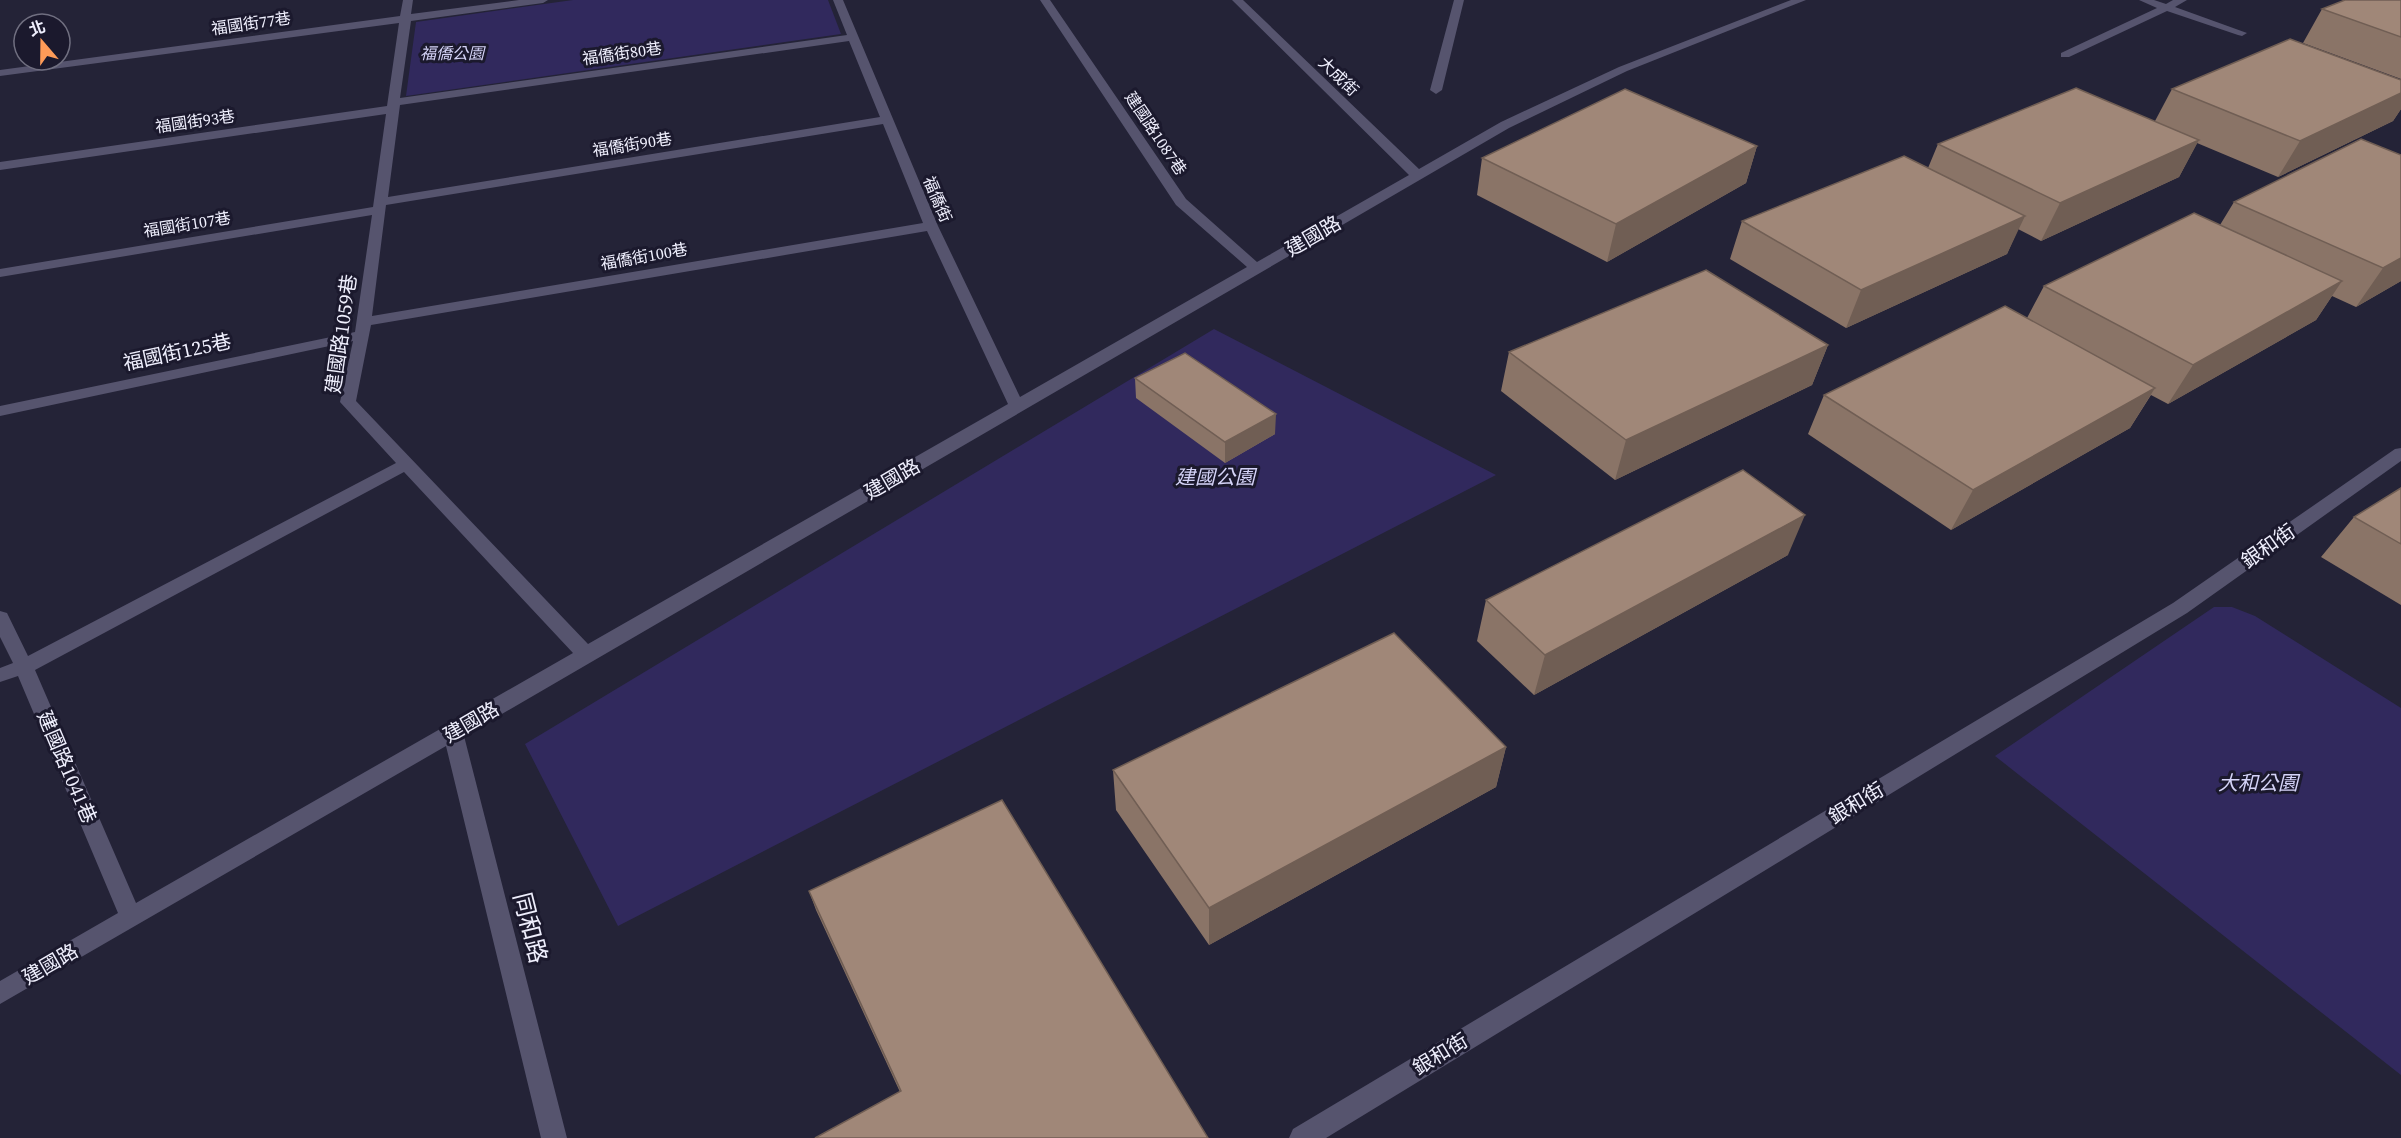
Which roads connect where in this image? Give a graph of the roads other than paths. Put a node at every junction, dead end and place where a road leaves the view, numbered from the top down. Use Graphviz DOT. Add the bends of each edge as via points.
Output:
graph roads {
  1 [pos="408,0"];
  2 [pos="543,0"];
  3 [pos="838,0"];
  4 [pos="1045,0"];
  5 [pos="1237,0"];
  6 [pos="1458,0"];
  7 [pos="1801,0"];
  8 [pos="2145,0"];
  9 [pos="2182,0"];
  10 [pos="2164,7"];
  11 [pos="407,18"];
  12 [pos="2242,33"];
  13 [pos="853,37"];
  14 [pos="2065,55"];
  15 [pos="2,75"];
  16 [pos="1436,90"];
  17 [pos="394,106"];
  18 [pos="887,120"];
  19 [pos="0,166"];
  20 [pos="1418,176"];
  21 [pos="380,206"];
  22 [pos="931,226"];
  23 [pos="1257,269"];
  24 [pos="0,273"];
  25 [pos="363,328"];
  26 [pos="1017,407"];
  27 [pos="0,411"];
  28 [pos="2401,453"];
  29 [pos="406,464"];
  30 [pos="0,618"];
  31 [pos="587,655"];
  32 [pos="24,667"];
  33 [pos="0,675"];
  34 [pos="453,732"];
  35 [pos="131,917"];
  36 [pos="0,993"];
  37 [pos="554,1138"];
  38 [pos="1302,1138"];
  1 -- 11 [label="street, 建國路1059巷"];
  2 -- 11 [label="street, 福國街77巷"];
  3 -- 13 [label="street, 福僑街"];
  4 -- 23 [label="street, 建國路1087巷" via="1181,202"];
  5 -- 20 [label="street, 大成街"];
  6 -- 16 [label="street"];
  7 -- 20 [label="street, 建國路" via="1623,69 1505,125"];
  8 -- 10 [label="street"];
  9 -- 10 [label="street"];
  10 -- 12 [label="street"];
  10 -- 14 [label="street"];
  11 -- 15 [label="street, 福國街77巷"];
  11 -- 17 [label="street, 建國路1059巷"];
  13 -- 17 [label="street, 福僑街80巷"];
  13 -- 18 [label="street, 福僑街"];
  17 -- 19 [label="street, 福國街93巷"];
  17 -- 21 [label="street, 建國路1059巷"];
  18 -- 21 [label="street, 福僑街90巷"];
  18 -- 22 [label="street, 福僑街"];
  20 -- 23 [label="street, 建國路"];
  21 -- 24 [label="street, 福國街107巷"];
  21 -- 25 [label="street, 建國路1059巷"];
  22 -- 25 [label="street, 福僑街100巷"];
  22 -- 26 [label="street, 福僑街"];
  23 -- 26 [label="street, 建國路"];
  25 -- 27 [label="street, 福國街125巷"];
  25 -- 29 [label="street, 建國路1059巷" via="348,402"];
  26 -- 31 [label="street, 建國路"];
  28 -- 38 [label="street, 銀和街" via="2180,608"];
  29 -- 31 [label="street, 建國路1059巷"];
  29 -- 32 [label="street"];
  30 -- 32 [label="street, 建國路1041巷"];
  31 -- 34 [label="street, 建國路"];
  32 -- 33 [label="street"];
  32 -- 35 [label="street, 建國路1041巷"];
  34 -- 35 [label="street, 建國路"];
  34 -- 37 [label="street, 同和路"];
  35 -- 36 [label="street, 建國路"];
}
